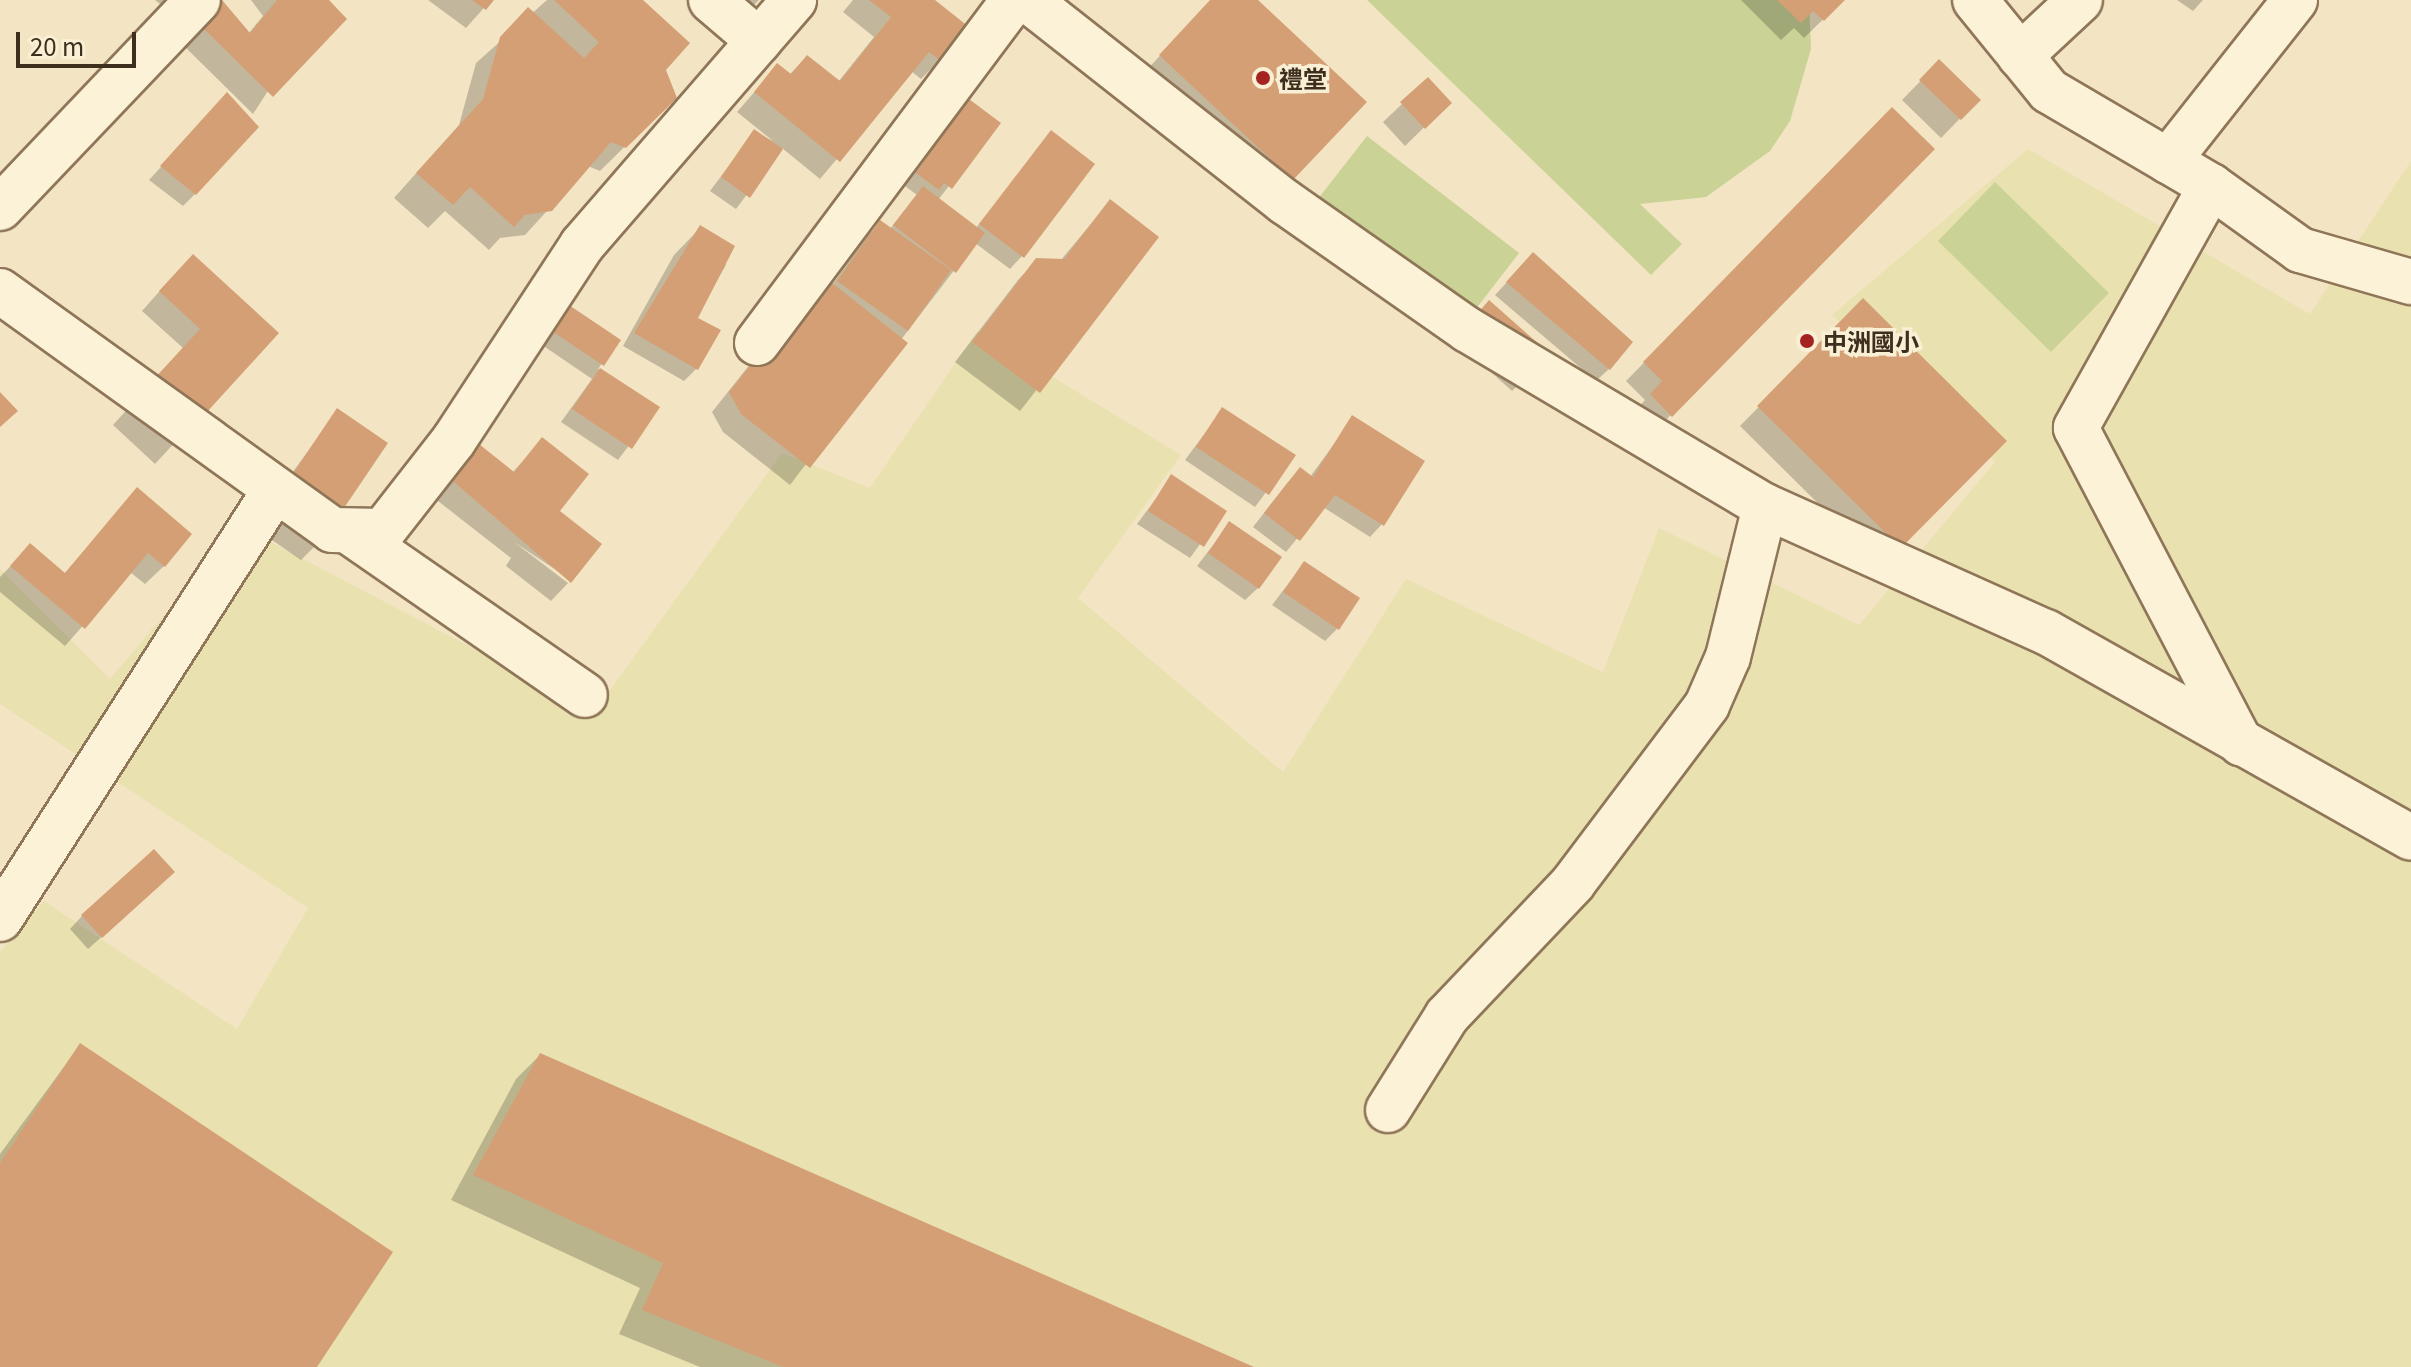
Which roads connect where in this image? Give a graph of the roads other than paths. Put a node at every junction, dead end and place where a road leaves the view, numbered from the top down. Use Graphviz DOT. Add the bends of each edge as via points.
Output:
graph roads {
  1 [pos="198,0"];
  2 [pos="711,0"];
  3 [pos="794,0"];
  4 [pos="1014,0"];
  5 [pos="1028,0"];
  6 [pos="1975,0"];
  7 [pos="2080,0"];
  8 [pos="2295,0"];
  9 [pos="759,41"];
  10 [pos="2020,56"];
  11 [pos="2168,161"];
  12 [pos="2211,186"];
  13 [pos="0,208"];
  14 [pos="2411,282"];
  15 [pos="0,291"];
  16 [pos="757,343"];
  17 [pos="275,490"];
  18 [pos="1765,506"];
  19 [pos="348,531"];
  20 [pos="585,695"];
  21 [pos="2241,743"];
  22 [pos="2411,838"];
  23 [pos="0,919"];
  24 [pos="1388,1110"];
  1 -- 13 [label="street"];
  2 -- 9 [label="street"];
  3 -- 9 [label="street"];
  4 -- 16 [label="street"];
  5 -- 18 [label="street" via="1285,202 1468,330"];
  6 -- 10 [label="street"];
  7 -- 10 [label="street"];
  8 -- 11 [label="street"];
  9 -- 19 [label="street" via="582,245 454,440 383,531"];
  10 -- 11 [label="street" via="2049,91"];
  11 -- 12 [label="street"];
  12 -- 14 [label="street" via="2300,250"];
  12 -- 21 [label="street" via="2076,428 2184,622"];
  15 -- 17 [label="street"];
  17 -- 19 [label="street" via="332,530"];
  17 -- 23 [label="street"];
  18 -- 21 [label="street" via="2046,632"];
  18 -- 24 [label="street" via="1728,657 1707,705 1573,883 1447,1016"];
  19 -- 20 [label="street"];
  21 -- 22 [label="street"];
}
